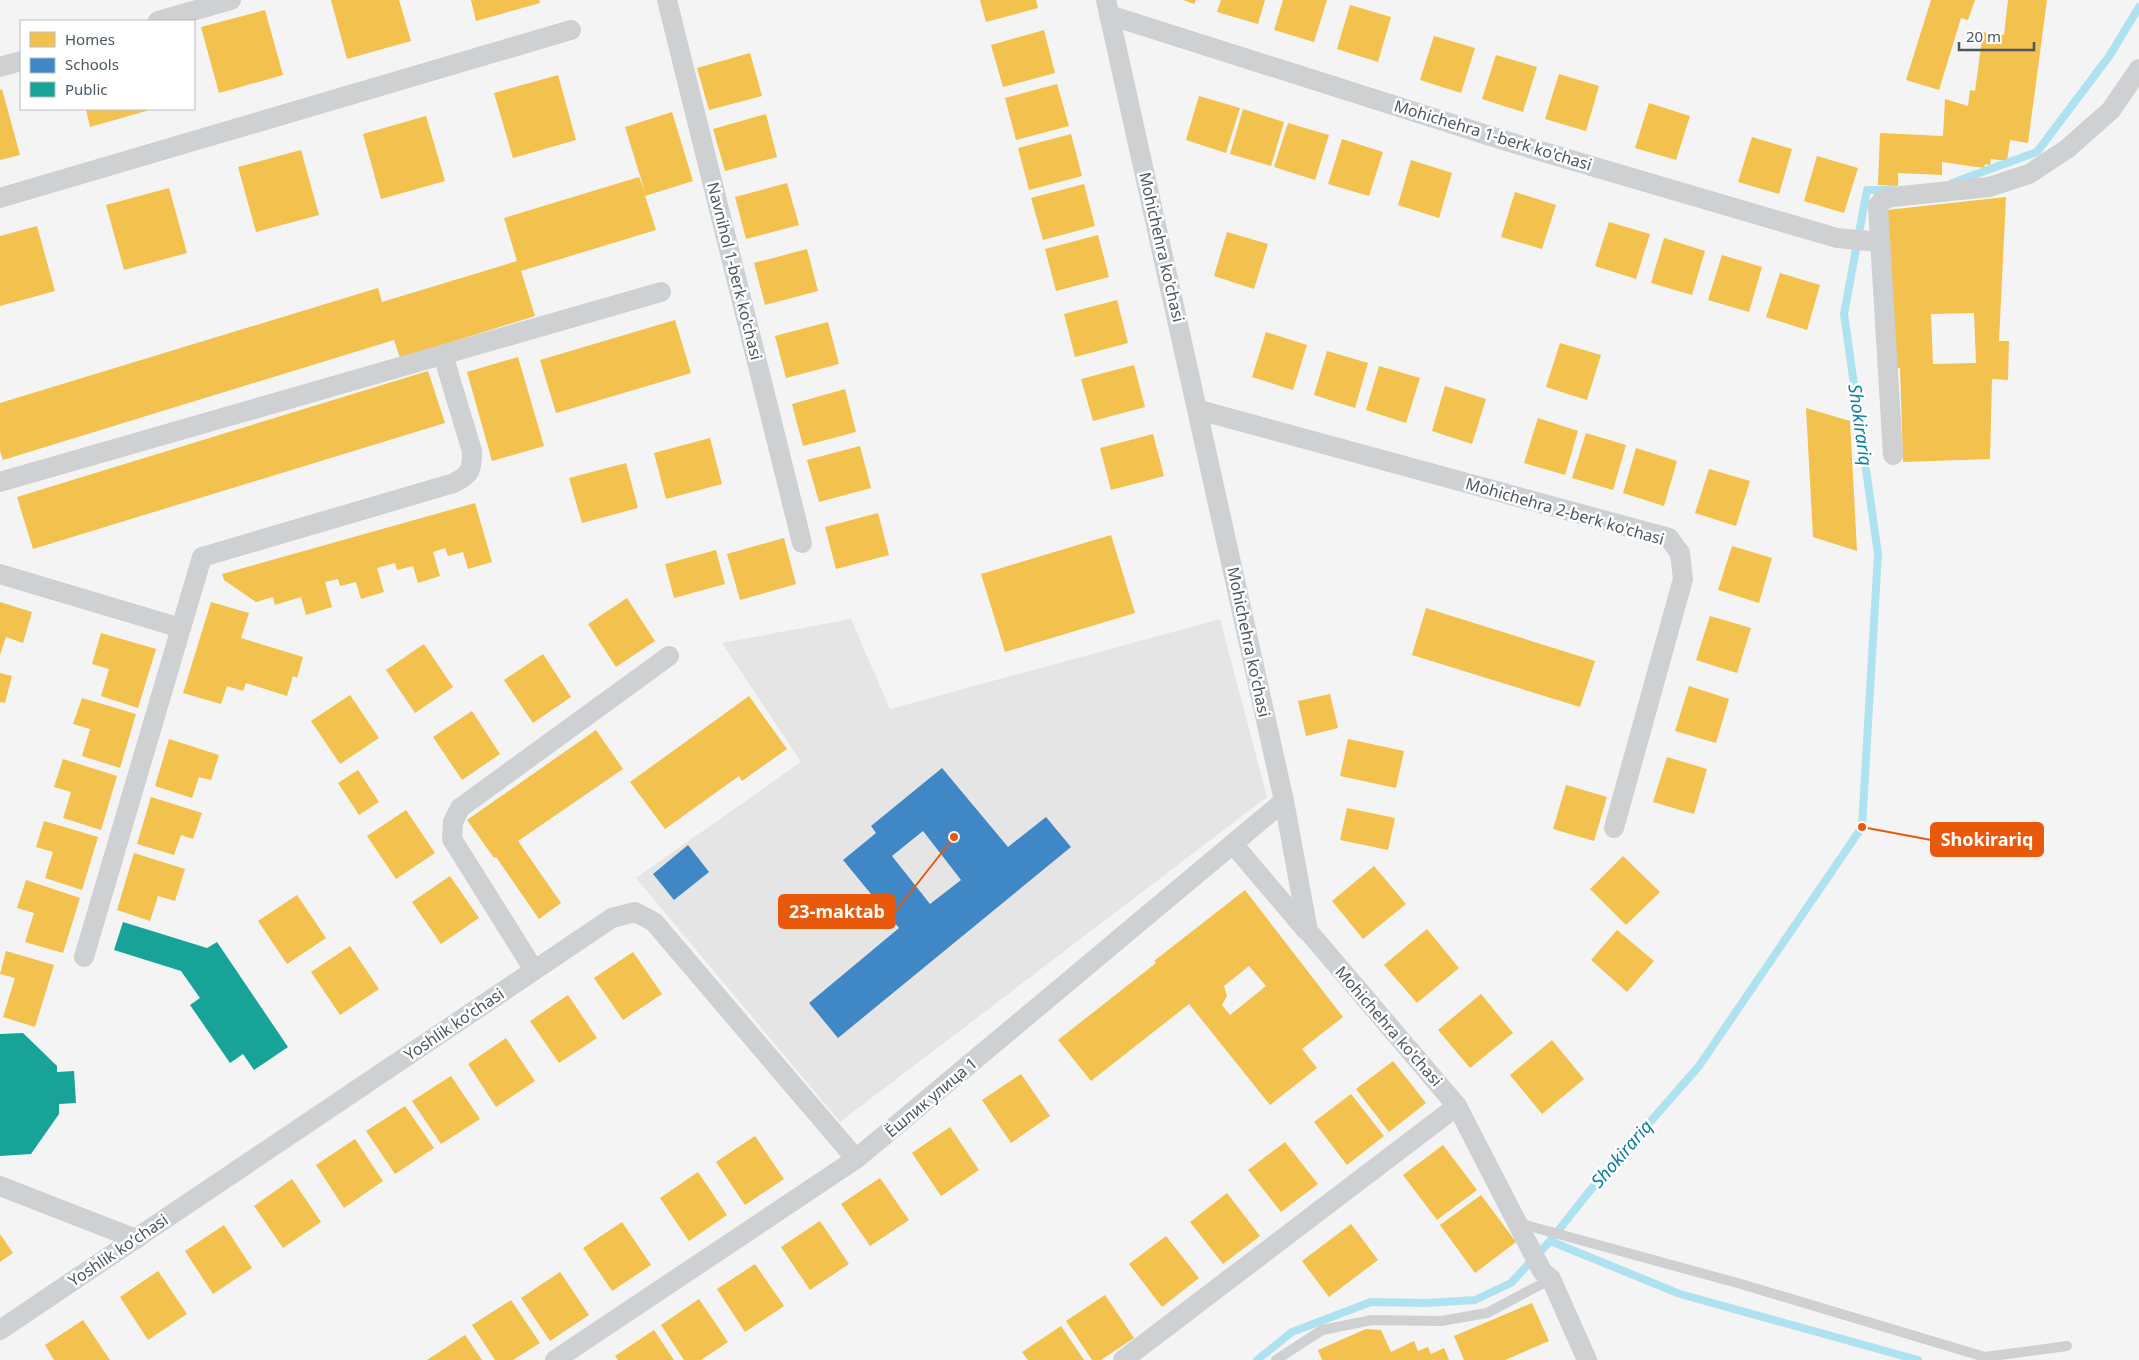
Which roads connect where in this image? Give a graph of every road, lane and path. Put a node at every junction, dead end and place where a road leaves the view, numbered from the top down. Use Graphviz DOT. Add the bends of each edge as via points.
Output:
graph roads {
  1 [pos="231,0"];
  2 [pos="667,0"];
  3 [pos="1108,8"];
  4 [pos="161,20"];
  5 [pos="571,30"];
  6 [pos="20,61"];
  7 [pos="0,67"];
  8 [pos="2139,69"];
  9 [pos="0,198"];
  10 [pos="1879,242"];
  11 [pos="661,292"];
  12 [pos="443,355"];
  13 [pos="1199,410"];
  14 [pos="1893,456"];
  15 [pos="0,482"];
  16 [pos="802,543"];
  17 [pos="0,574"];
  18 [pos="181,628"];
  19 [pos="669,656"];
  20 [pos="1284,801"];
  21 [pos="1614,828"];
  22 [pos="1233,844"];
  23 [pos="1308,931"];
  24 [pos="84,957"];
  25 [pos="534,970"];
  26 [pos="1457,1106"];
  27 [pos="856,1159"];
  28 [pos="0,1186"];
  29 [pos="1517,1223"];
  30 [pos="136,1239"];
  31 [pos="1546,1275"];
  32 [pos="0,1330"];
  33 [pos="2067,1346"];
  34 [pos="1584,1359"];
  35 [pos="554,1360"];
  36 [pos="1123,1360"];
  37 [pos="1276,1360"];
  1 -- 4 [label="street"];
  2 -- 16 [label="street, Navnihol 1-berk ko'chasi"];
  3 -- 10 [label="street, Mohichehra 1-berk ko'chasi" via="1534,149 1837,238"];
  3 -- 13 [label="street, Mohichehra ko'chasi"];
  5 -- 9 [label="street"];
  6 -- 7 [label="street"];
  8 -- 10 [label="street" via="2111,110 2067,149 2029,174 1990,187 1883,200 1878,206"];
  10 -- 14 [label="street"];
  11 -- 12 [label="street"];
  12 -- 15 [label="street"];
  12 -- 18 [label="street" via="472,451 472,466 466,476 454,483 202,557"];
  13 -- 20 [label="street, Mohichehra ko'chasi"];
  13 -- 21 [label="street, Mohichehra 2-berk ko'chasi" via="1669,538 1680,553 1683,580"];
  17 -- 18 [label="street"];
  18 -- 24 [label="street"];
  19 -- 25 [label="street" via="460,808 453,822 452,839"];
  20 -- 22 [label="street, Ёшлик улица 1"];
  20 -- 23 [label="street, Mohichehra ko'chasi"];
  22 -- 23 [label="street"];
  22 -- 27 [label="street, Ёшлик улица 1"];
  23 -- 26 [label="street, Mohichehra ko'chasi"];
  25 -- 27 [label="street, Yoshlik koʻchasi" via="612,918 635,912 654,922"];
  25 -- 30 [label="street, Yoshlik koʻchasi"];
  26 -- 29 [label="street, Mohichehra ko'chasi"];
  26 -- 36 [label="street"];
  27 -- 35 [label="street, Ёшлик улица 1"];
  28 -- 30 [label="street"];
  29 -- 31 [label="street, Mohichehra ko'chasi"];
  29 -- 33 [label="lane" via="1741,1284 1985,1357"];
  30 -- 32 [label="street, Yoshlik koʻchasi"];
  31 -- 34 [label="street, Mohichehra ko'chasi"];
  31 -- 37 [label="lane" via="1488,1313 1441,1321 1372,1320 1322,1330"];
}
